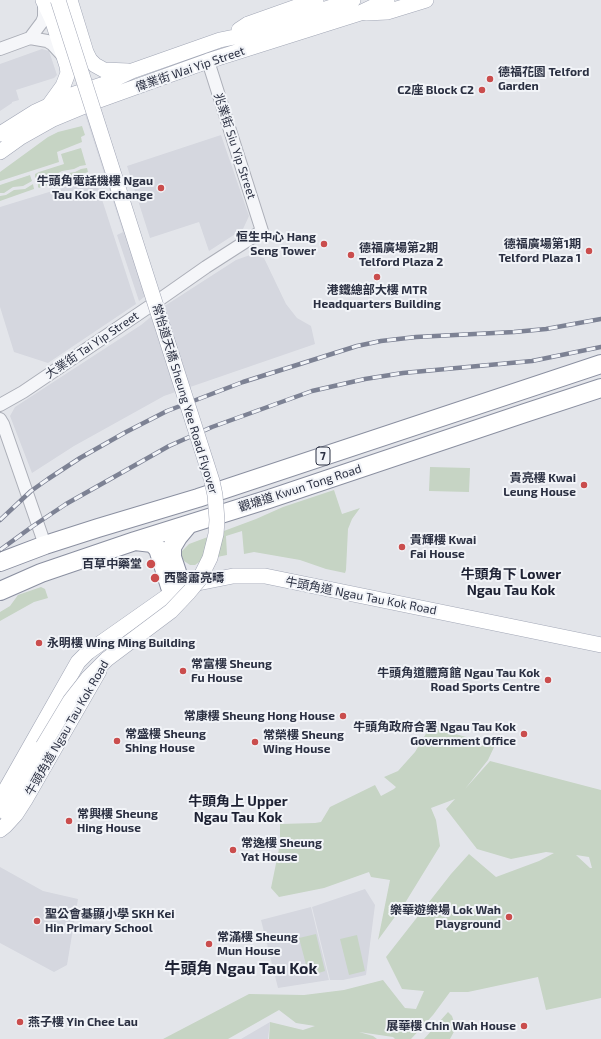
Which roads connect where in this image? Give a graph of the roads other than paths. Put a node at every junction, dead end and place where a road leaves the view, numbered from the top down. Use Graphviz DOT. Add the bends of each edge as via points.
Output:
graph roads {
  1 [pos="48,0"];
  2 [pos="70,0"];
  3 [pos="316,0"];
  4 [pos="353,0"];
  5 [pos="387,0"];
  6 [pos="426,0"];
  7 [pos="360,14"];
  8 [pos="30,38"];
  9 [pos="220,40"];
  10 [pos="0,49"];
  11 [pos="64,57"];
  12 [pos="208,62"];
  13 [pos="132,71"];
  14 [pos="49,105"];
  15 [pos="0,134"];
  16 [pos="0,152"];
  17 [pos="262,231"];
  18 [pos="601,364"];
  19 [pos="601,388"];
  20 [pos="0,405"];
  21 [pos="0,419"];
  22 [pos="188,525"];
  23 [pos="135,541"];
  24 [pos="45,545"];
  25 [pos="0,562"];
  26 [pos="0,591"];
  27 [pos="177,591"];
  28 [pos="131,624"];
  29 [pos="601,645"];
  30 [pos="43,746"];
  31 [pos="0,804"];
  32 [pos="0,824"];
  33 [pos="0,830"];
  1 -- 8 [label="street" via="42,22"];
  1 -- 11 [label="main road"];
  1 -- 30 [label="main road, 常怡道天橋 Sheung Yee Road Flyover, bridge" via="212,481 217,520 210,558 194,586 161,619 120,649 88,678 70,701"];
  2 -- 13 [label="main road" via="90,60 104,70"];
  3 -- 9 [label="main road" via="248,24"];
  4 -- 9 [label="main road, 偉業街 Wai Yip Street" via="249,34"];
  5 -- 7 [label="main road, 偉業街 Wai Yip Street"];
  6 -- 7 [label="main road" via="387,12"];
  7 -- 12 [label="main road, 偉業街 Wai Yip Street"];
  8 -- 10 [label="street"];
  8 -- 11 [label="street" via="47,40"];
  9 -- 13 [label="main road, 偉業街 Wai Yip Street"];
  11 -- 14 [label="main road" via="67,78"];
  12 -- 16 [label="main road, 偉業街 Wai Yip Street" via="53,119"];
  12 -- 17 [label="street, 兆業街 Siu Yip Street"];
  13 -- 14 [label="main road, 偉業街 Wai Yip Street"];
  14 -- 15 [label="main road, 偉業街 Wai Yip Street"];
  17 -- 20 [label="street, 大業街 Tai Yip Street"];
  18 -- 24 [label="highway, 觀塘道 Kwun Tong Road / 7" via="198,498"];
  19 -- 22 [label="highway, 觀塘道 Kwun Tong Road / 7"];
  21 -- 24 [label="street"];
  22 -- 23 [label="highway, 觀塘道 Kwun Tong Road / 7"];
  22 -- 27 [label="highway" via="174,542 172,551"];
  23 -- 26 [label="highway, 觀塘道 Kwun Tong Road / 7" via="30,577"];
  23 -- 27 [label="highway" via="152,543 158,549"];
  24 -- 25 [label="highway, 觀塘道 Kwun Tong Road / 7"];
  27 -- 28 [label="main road, 牛頭角道 Ngau Tau Kok Road"];
  27 -- 29 [label="main road, 牛頭角道 Ngau Tau Kok Road" via="217,578 265,576"];
  28 -- 31 [label="main road, 牛頭角道 Ngau Tau Kok Road" via="88,652 74,668"];
  28 -- 33 [label="main road, 牛頭角道 Ngau Tau Kok Road" via="111,650 26,800"];
  30 -- 32 [label="main road, 牛頭角道 Ngau Tau Kok Road"];
}
